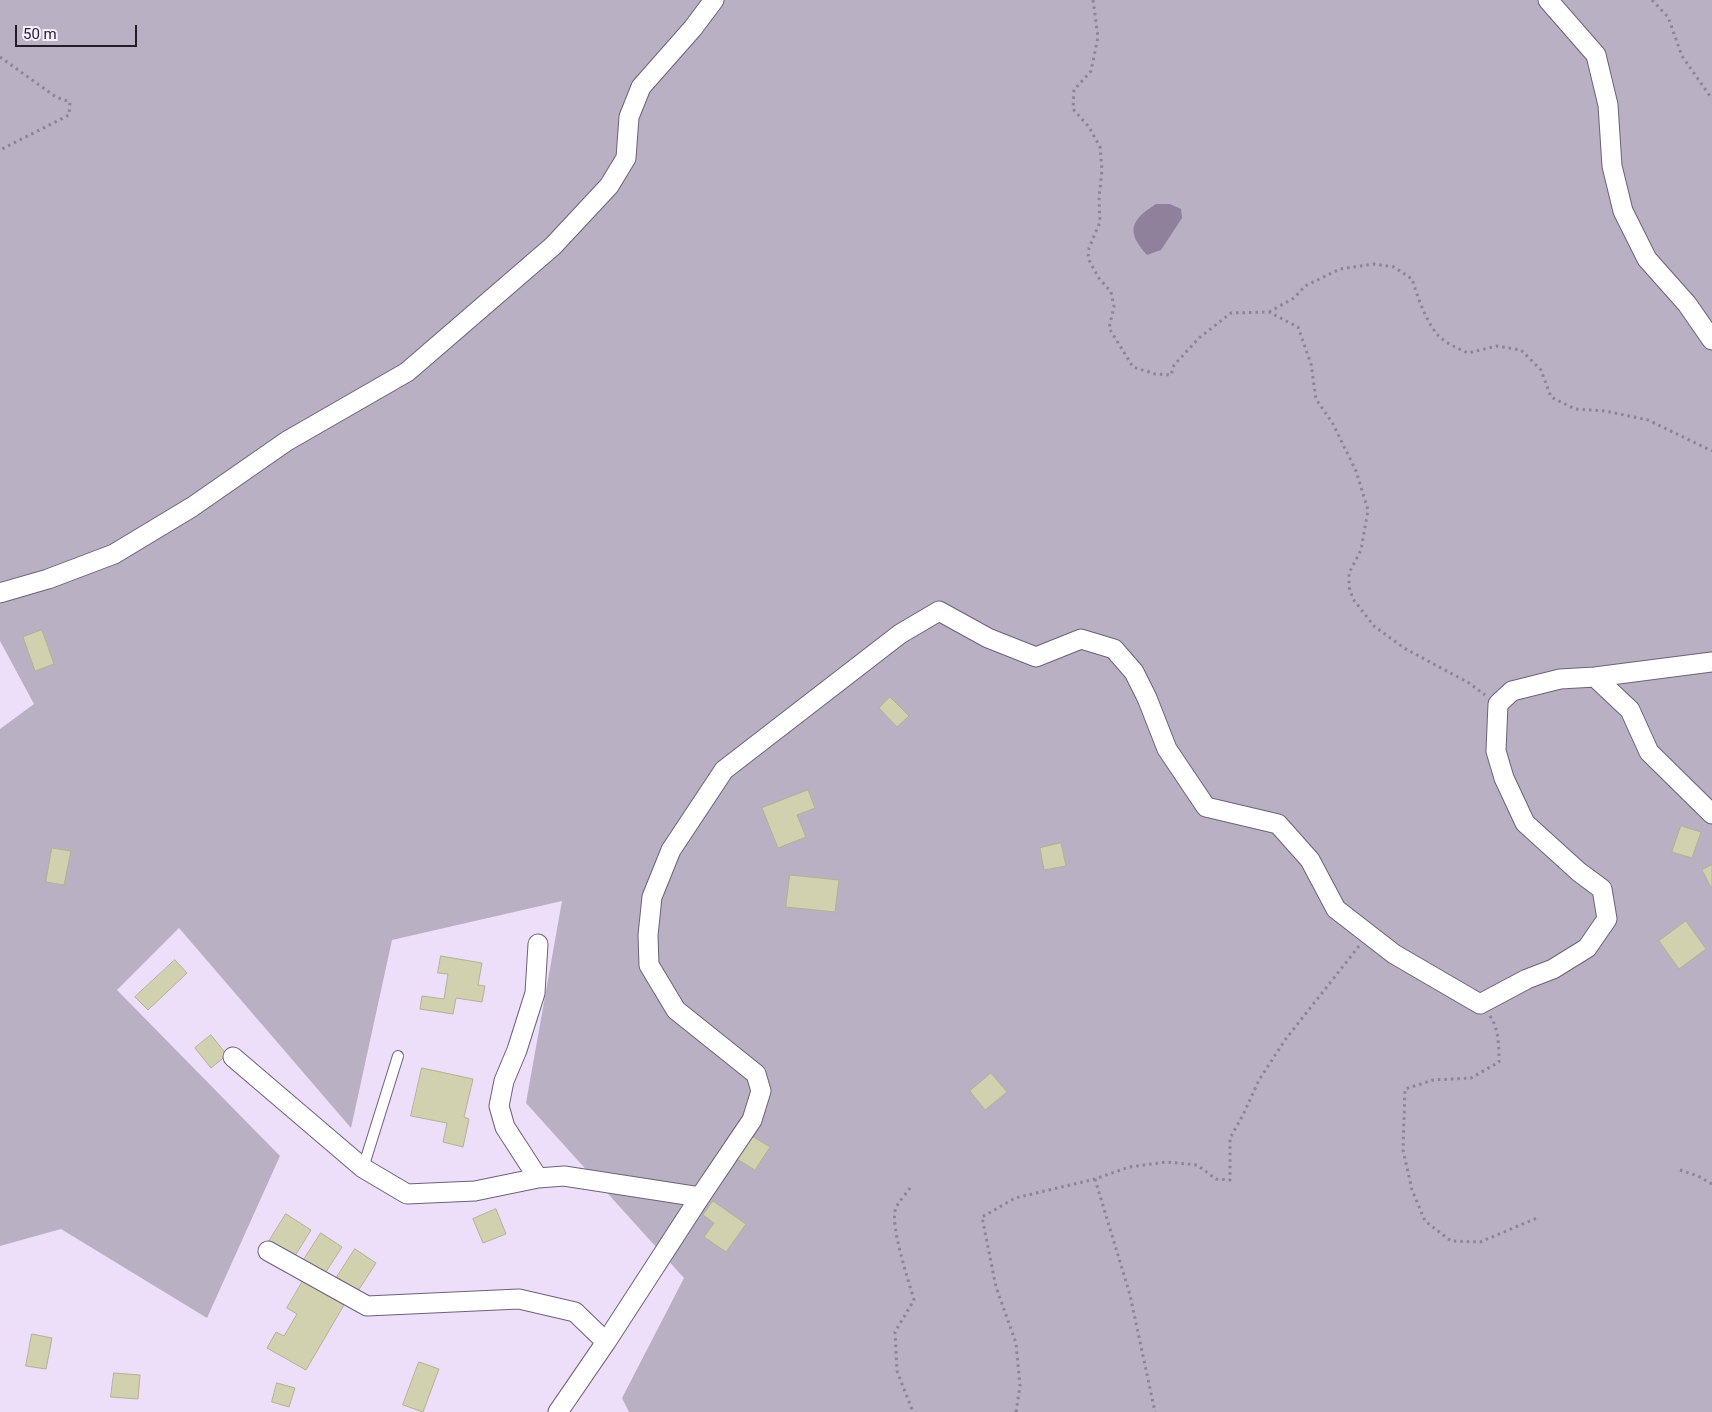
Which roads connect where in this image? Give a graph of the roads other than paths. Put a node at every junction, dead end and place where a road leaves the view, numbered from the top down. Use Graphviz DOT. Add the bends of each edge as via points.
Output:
graph roads {
  1 [pos="714,0"];
  2 [pos="1548,0"];
  3 [pos="1712,340"];
  4 [pos="0,593"];
  5 [pos="1712,662"];
  6 [pos="1596,677"];
  7 [pos="1712,814"];
  8 [pos="538,944"];
  9 [pos="398,1056"];
  10 [pos="233,1057"];
  11 [pos="363,1168"];
  12 [pos="538,1178"];
  13 [pos="700,1197"];
  14 [pos="268,1251"];
  15 [pos="606,1342"];
  16 [pos="558,1412"];
  1 -- 4 [label="street" via="641,87 629,117 626,158 610,186 553,246 407,372 287,441 192,507 114,554"];
  2 -- 3 [label="street" via="1596,55 1608,105 1612,166 1623,211 1648,259 1687,304"];
  5 -- 6 [label="street"];
  6 -- 7 [label="street" via="1630,710 1649,752"];
  6 -- 13 [label="street" via="1560,678 1512,691 1498,704 1496,751 1504,778 1525,823 1602,889 1607,919 1587,948 1553,970 1527,979 1480,1004 1394,954 1336,909 1310,860 1278,824 1206,807 1166,749 1134,672 1114,649 1081,639 1036,657 988,638 939,611 900,634 724,770 671,850 652,896 648,966 676,1010 756,1074 761,1091 752,1120"];
  8 -- 12 [label="street" via="535,993 504,1081 499,1106 505,1127"];
  9 -- 11 [label="lane"];
  10 -- 11 [label="street"];
  11 -- 12 [label="street" via="407,1194 475,1191"];
  12 -- 13 [label="street" via="564,1176"];
  13 -- 15 [label="street"];
  14 -- 15 [label="street" via="367,1306 519,1299 575,1312"];
  15 -- 16 [label="street"];
}
